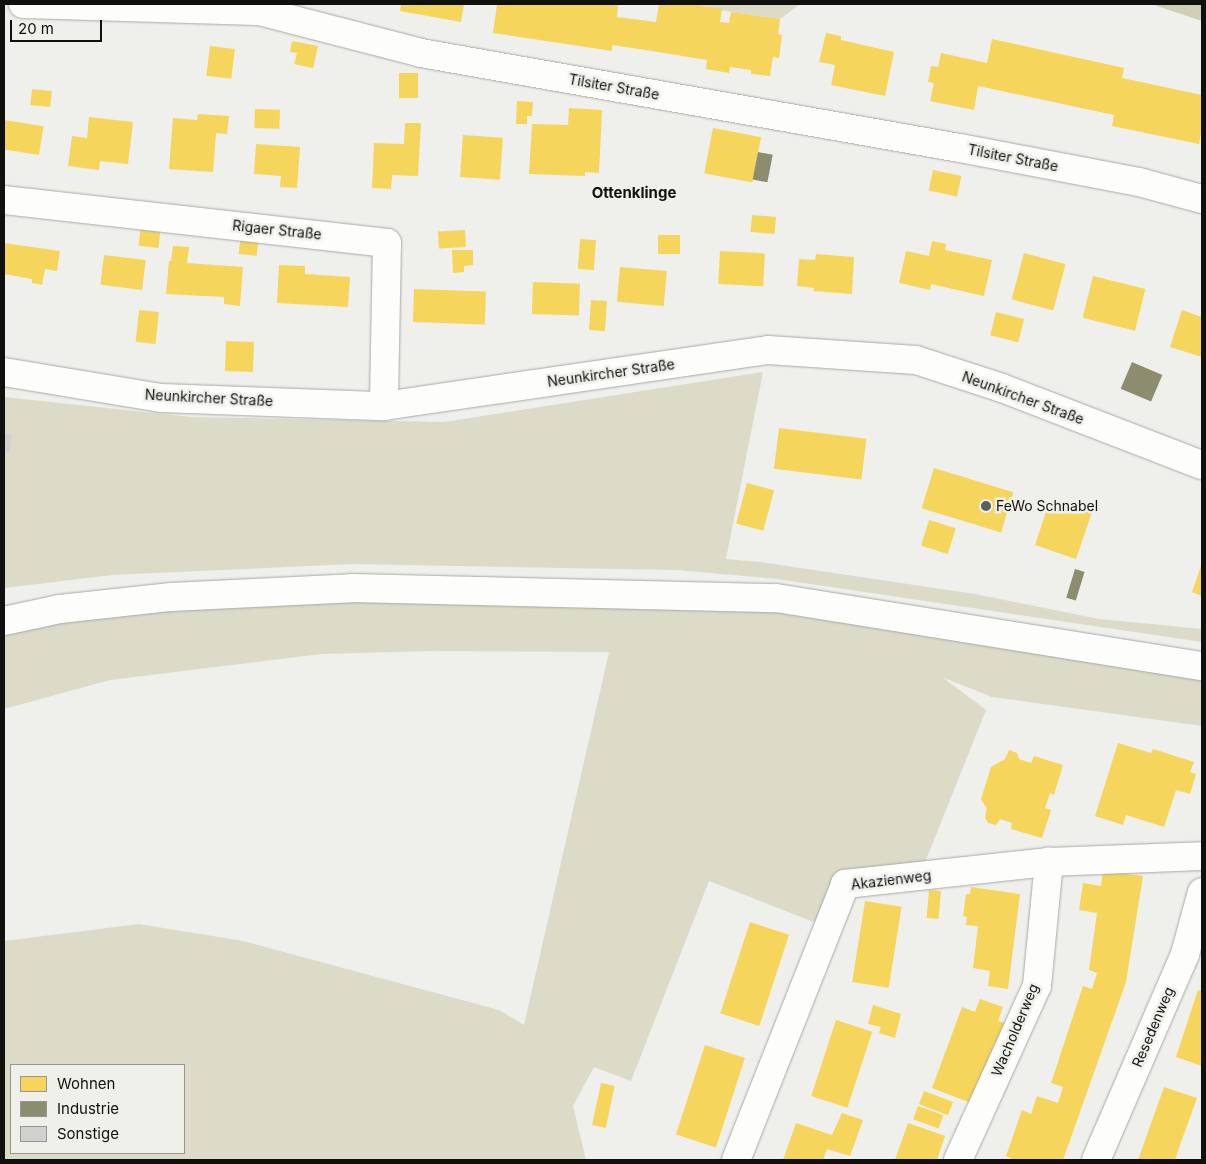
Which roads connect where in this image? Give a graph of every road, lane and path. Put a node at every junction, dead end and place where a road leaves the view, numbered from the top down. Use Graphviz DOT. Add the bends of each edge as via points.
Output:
graph roads {
  1 [pos="23,4"];
  2 [pos="1202,199"];
  3 [pos="4,200"];
  4 [pos="4,372"];
  5 [pos="384,406"];
  6 [pos="1202,465"];
  7 [pos="4,621"];
  8 [pos="1202,666"];
  9 [pos="1202,856"];
  10 [pos="1049,862"];
  11 [pos="1202,892"];
  12 [pos="1194,958"];
  13 [pos="736,1160"];
  14 [pos="958,1160"];
  15 [pos="1096,1160"];
  1 -- 2 [label="street, Tilsiter Straße" via="259,11 421,53 978,151 1139,182"];
  3 -- 5 [label="street, Rigaer Straße" via="387,243"];
  4 -- 5 [label="street, Neunkircher Straße" via="161,398"];
  5 -- 6 [label="street, Neunkircher Straße" via="768,350 906,359 1002,388"];
  7 -- 8 [label="street" via="60,609 171,597 352,588 776,598"];
  9 -- 10 [label="street, Akazienweg"];
  10 -- 13 [label="street, Akazienweg" via="845,884"];
  10 -- 14 [label="street, Wacholderweg" via="1037,986"];
  11 -- 12 [label="street, Resedenweg"];
  12 -- 15 [label="street, Resedenweg"];
}
